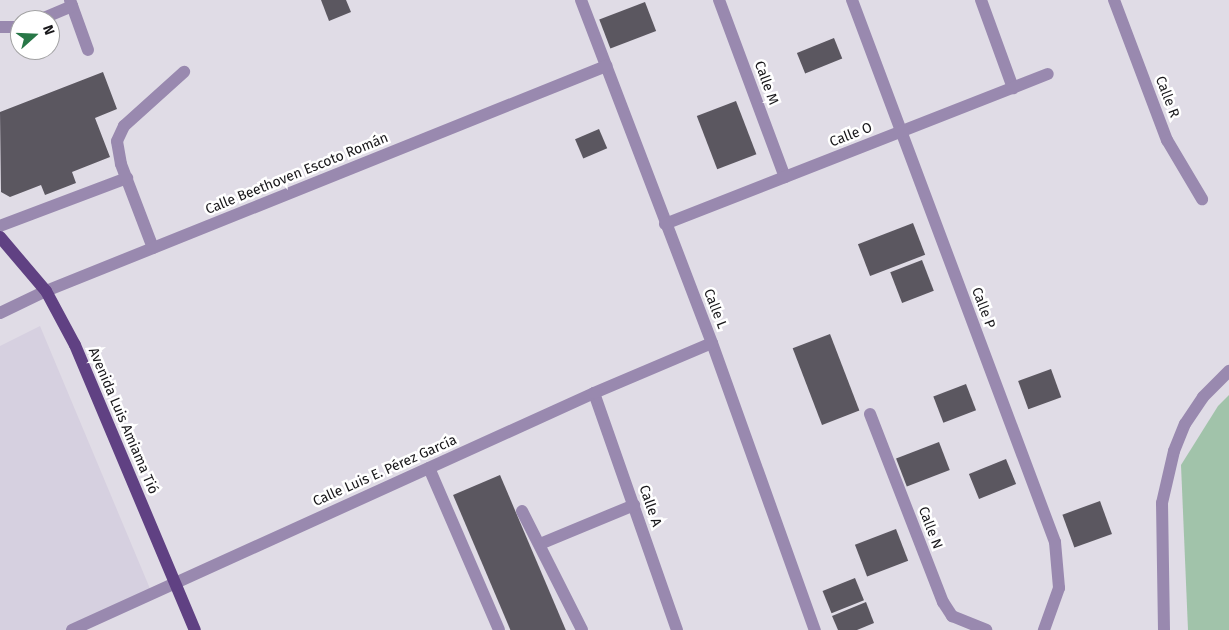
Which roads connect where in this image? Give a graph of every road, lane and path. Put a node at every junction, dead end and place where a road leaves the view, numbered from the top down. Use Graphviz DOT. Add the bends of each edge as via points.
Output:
graph roads {
  1 [pos="581,0"];
  2 [pos="719,0"];
  3 [pos="852,0"];
  4 [pos="982,0"];
  5 [pos="1114,0"];
  6 [pos="71,3"];
  7 [pos="58,10"];
  8 [pos="88,50"];
  9 [pos="606,66"];
  10 [pos="184,72"];
  11 [pos="1048,74"];
  12 [pos="1013,88"];
  13 [pos="900,132"];
  14 [pos="785,177"];
  15 [pos="126,178"];
  16 [pos="1202,199"];
  17 [pos="665,224"];
  18 [pos="0,226"];
  19 [pos="0,237"];
  20 [pos="153,248"];
  21 [pos="46,291"];
  22 [pos="0,313"];
  23 [pos="712,343"];
  24 [pos="1229,371"];
  25 [pos="594,393"];
  26 [pos="870,414"];
  27 [pos="429,468"];
  28 [pos="634,505"];
  29 [pos="522,511"];
  30 [pos="540,544"];
  31 [pos="174,583"];
  32 [pos="72,630"];
  33 [pos="195,630"];
  34 [pos="499,630"];
  35 [pos="582,630"];
  36 [pos="677,630"];
  37 [pos="815,630"];
  38 [pos="986,630"];
  39 [pos="1044,630"];
  40 [pos="1164,630"];
  1 -- 9 [label="street, Calle L"];
  2 -- 14 [label="street, Calle M"];
  3 -- 13 [label="street, Calle P"];
  4 -- 12 [label="street"];
  5 -- 16 [label="street, Calle R" via="1167,140"];
  6 -- 7 [label="street"];
  6 -- 8 [label="street"];
  9 -- 17 [label="street, Calle L"];
  9 -- 20 [label="street, Calle Beethoven Escoto Román"];
  10 -- 15 [label="street" via="124,126 117,141"];
  11 -- 12 [label="street, Calle O"];
  12 -- 13 [label="street, Calle O"];
  13 -- 14 [label="street, Calle O"];
  13 -- 39 [label="street, Calle P" via="1055,542 1059,588"];
  14 -- 17 [label="street, Calle O"];
  15 -- 18 [label="street"];
  15 -- 20 [label="street"];
  17 -- 23 [label="street, Calle L"];
  19 -- 21 [label="main road, Avenida Luis Amiama Tió"];
  20 -- 21 [label="street, Calle Beethoven Escoto Román"];
  21 -- 22 [label="street, Calle Beethoven Escoto Román"];
  21 -- 31 [label="main road, Avenida Luis Amiama Tió" via="75,345"];
  23 -- 25 [label="street, Calle Luis E. Pérez García"];
  23 -- 37 [label="street, Calle L"];
  24 -- 40 [label="street" via="1198,403 1184,424 1174,451 1162,504"];
  25 -- 27 [label="street, Calle Luis E. Pérez García"];
  25 -- 28 [label="street, Calle A"];
  26 -- 38 [label="street, Calle N" via="944,602 952,616"];
  27 -- 31 [label="street, Calle Luis E. Pérez García"];
  27 -- 34 [label="street"];
  28 -- 30 [label="street"];
  28 -- 36 [label="street, Calle A"];
  29 -- 30 [label="street"];
  30 -- 35 [label="street"];
  31 -- 32 [label="street, Calle Luis E. Pérez García"];
  31 -- 33 [label="main road, Avenida Luis Amiama Tió"];
}
